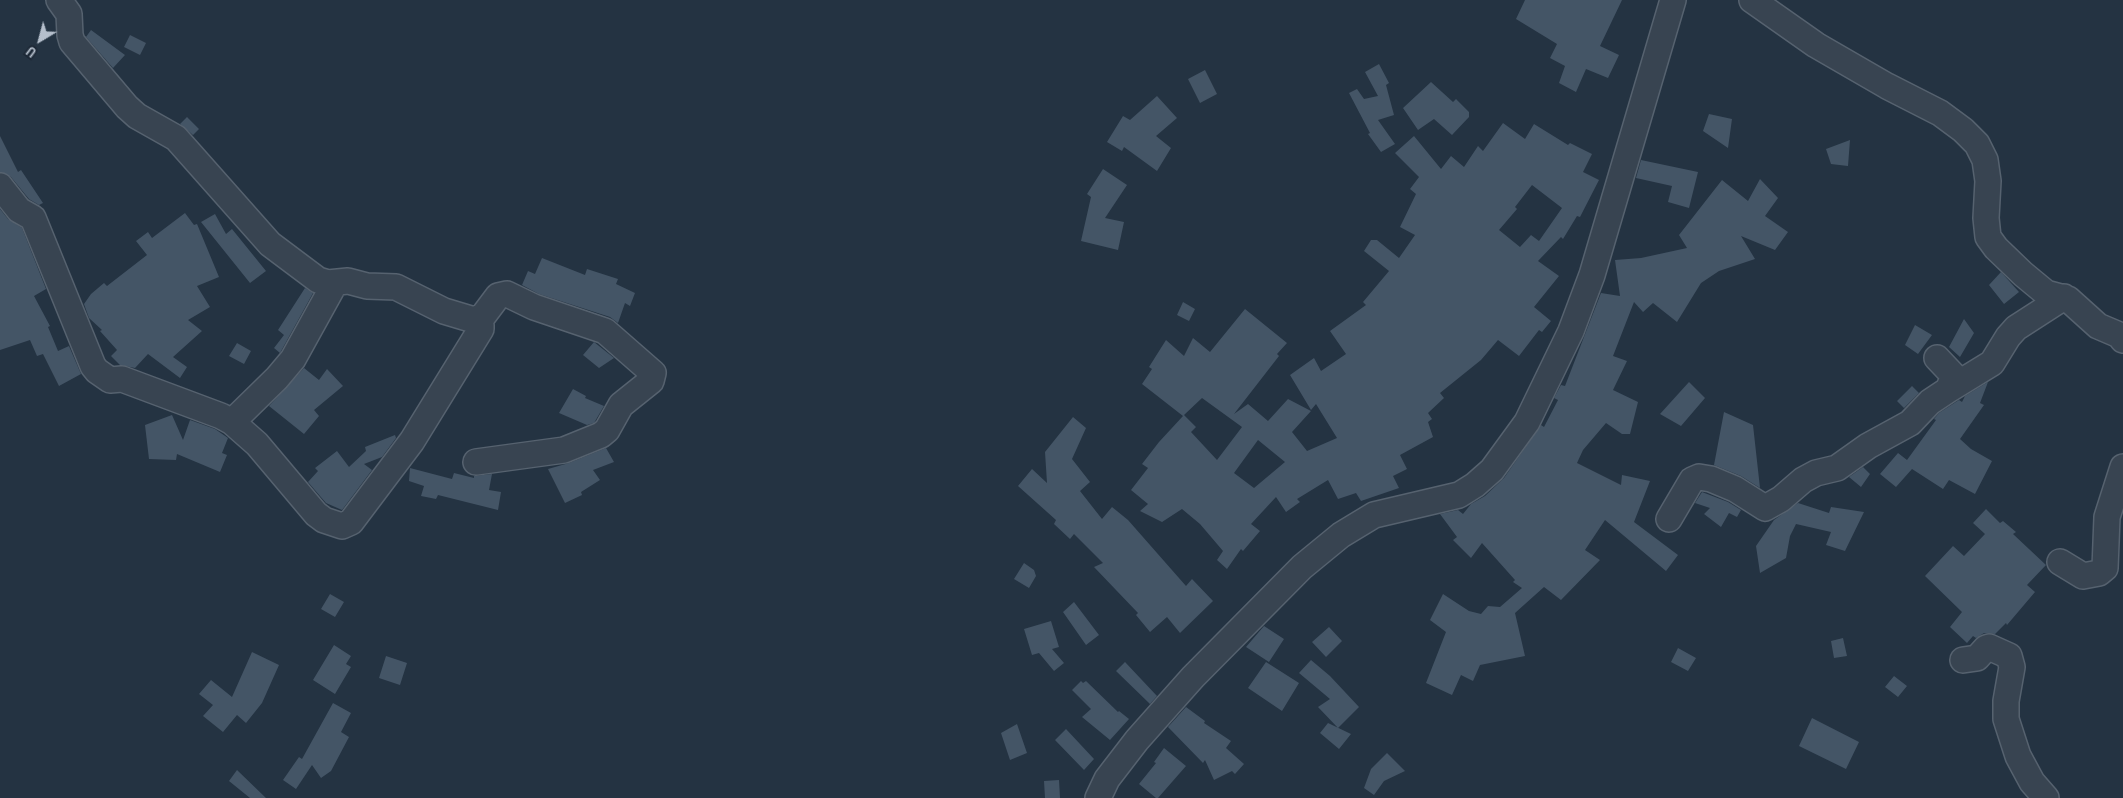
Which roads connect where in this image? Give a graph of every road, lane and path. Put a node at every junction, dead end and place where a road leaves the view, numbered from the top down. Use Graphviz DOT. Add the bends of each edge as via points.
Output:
graph roads {
  1 [pos="59,0"];
  2 [pos="1673,0"];
  3 [pos="1752,0"];
  4 [pos="0,186"];
  5 [pos="335,283"];
  6 [pos="2064,296"];
  7 [pos="478,319"];
  8 [pos="2123,340"];
  9 [pos="1937,358"];
  10 [pos="1948,390"];
  11 [pos="232,422"];
  12 [pos="476,462"];
  13 [pos="2123,467"];
  14 [pos="1668,519"];
  15 [pos="2060,562"];
  16 [pos="1963,660"];
  17 [pos="1098,798"];
  18 [pos="2046,798"];
  1 -- 5 [label="street" via="69,14 72,42 127,108 181,142 276,249 318,280"];
  2 -- 17 [label="street" via="1592,275 1571,331 1527,422 1492,470 1475,485 1459,495 1374,515 1341,535 1302,567 1193,677 1137,740 1107,779"];
  3 -- 6 [label="street" via="1816,45 1940,113 1963,130 1977,144 1985,160 1988,237 2022,274 2046,293"];
  4 -- 11 [label="street" via="19,210 33,218 97,371 110,380 122,379"];
  5 -- 7 [label="street" via="348,281 367,286 396,287 444,311"];
  5 -- 11 [label="street" via="290,363"];
  6 -- 8 [label="street" via="2098,326"];
  6 -- 10 [label="street" via="2016,328 1992,363"];
  7 -- 11 [label="street" via="481,330 416,435 346,526 324,520 316,514 257,444"];
  7 -- 12 [label="street" via="498,296 507,294 534,307 605,331 650,369 653,377 621,405 601,435 564,450"];
  9 -- 10 [label="street" via="1954,376"];
  10 -- 14 [label="street" via="1930,402 1910,423 1837,468 1816,472 1767,508 1735,489 1699,476 1692,480"];
  13 -- 15 [label="street" via="2107,517 2105,568 2099,573 2083,576"];
  16 -- 18 [label="street" via="1977,658 1989,647 2009,656 2012,667 2006,719 2018,756 2032,782"];
}
